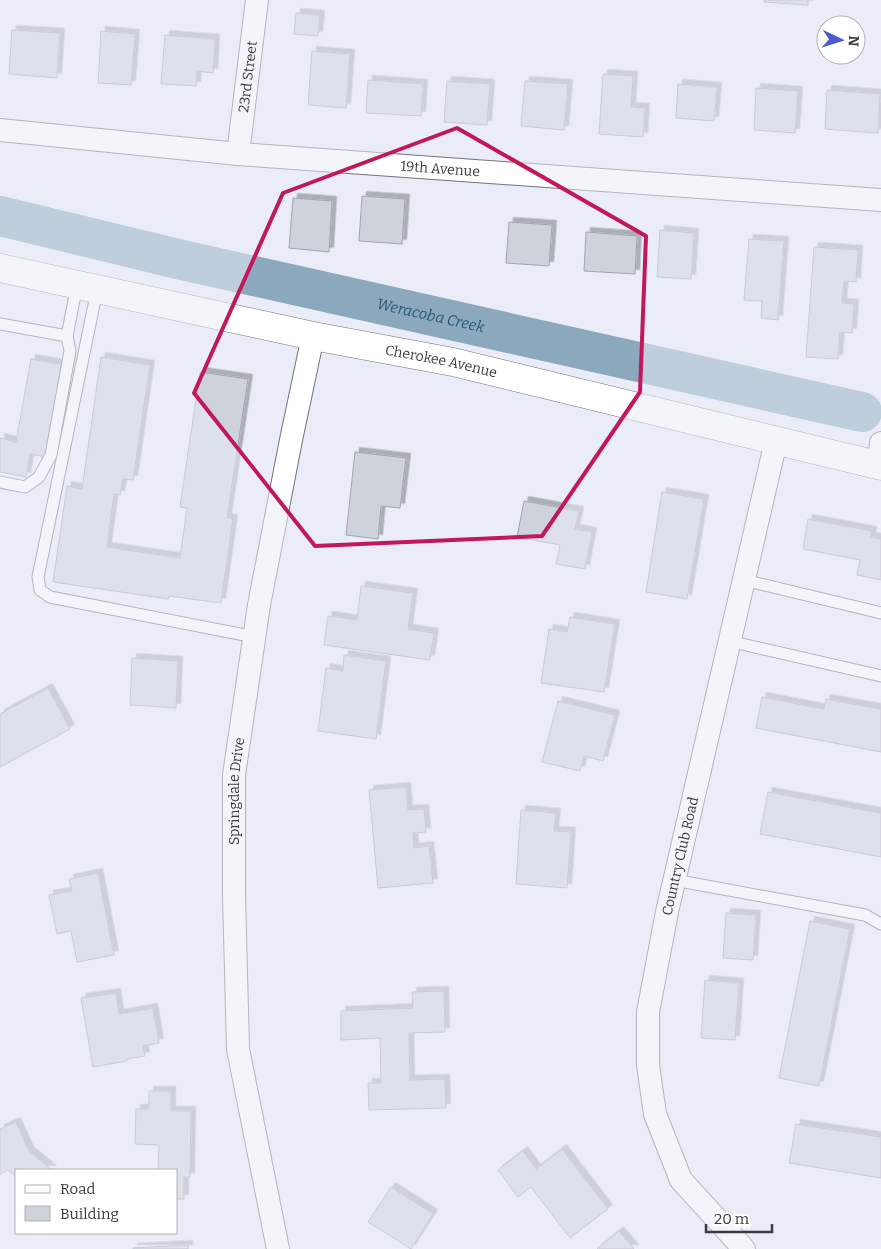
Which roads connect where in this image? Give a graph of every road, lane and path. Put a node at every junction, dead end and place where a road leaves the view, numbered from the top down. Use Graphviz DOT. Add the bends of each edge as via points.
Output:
graph roads {
  1 [pos="256,0"];
  2 [pos="0,130"];
  3 [pos="238,154"];
  4 [pos="881,200"];
  5 [pos="0,268"];
  6 [pos="87,288"];
  7 [pos="0,324"];
  8 [pos="67,336"];
  9 [pos="313,336"];
  10 [pos="776,441"];
  11 [pos="880,458"];
  12 [pos="0,482"];
  13 [pos="744,580"];
  14 [pos="881,613"];
  15 [pos="254,637"];
  16 [pos="729,641"];
  17 [pos="881,676"];
  18 [pos="674,880"];
  19 [pos="881,924"];
  20 [pos="278,1249"];
  21 [pos="744,1249"];
  1 -- 3 [label="street, 23rd Street"];
  2 -- 3 [label="street, 19th Avenue"];
  3 -- 4 [label="street, 19th Avenue"];
  5 -- 6 [label="street, Cherokee Avenue"];
  6 -- 8 [label="lane"];
  6 -- 9 [label="street, Cherokee Avenue"];
  6 -- 15 [label="lane" via="38,577 40,590 50,597"];
  7 -- 8 [label="lane"];
  8 -- 12 [label="lane" via="70,351 51,455 39,477 25,487"];
  9 -- 10 [label="street, Cherokee Avenue" via="453,362"];
  9 -- 15 [label="street, Springdale Drive"];
  10 -- 11 [label="street, Cherokee Avenue"];
  10 -- 13 [label="street, Country Club Road"];
  13 -- 14 [label="lane"];
  13 -- 16 [label="street, Country Club Road"];
  15 -- 20 [label="street, Springdale Drive" via="234,774 238,1049"];
  16 -- 17 [label="lane"];
  16 -- 18 [label="street, Country Club Road"];
  18 -- 19 [label="lane" via="865,915"];
  18 -- 21 [label="street, Country Club Road" via="648,1012 648,1065 655,1114 681,1180"];
}
